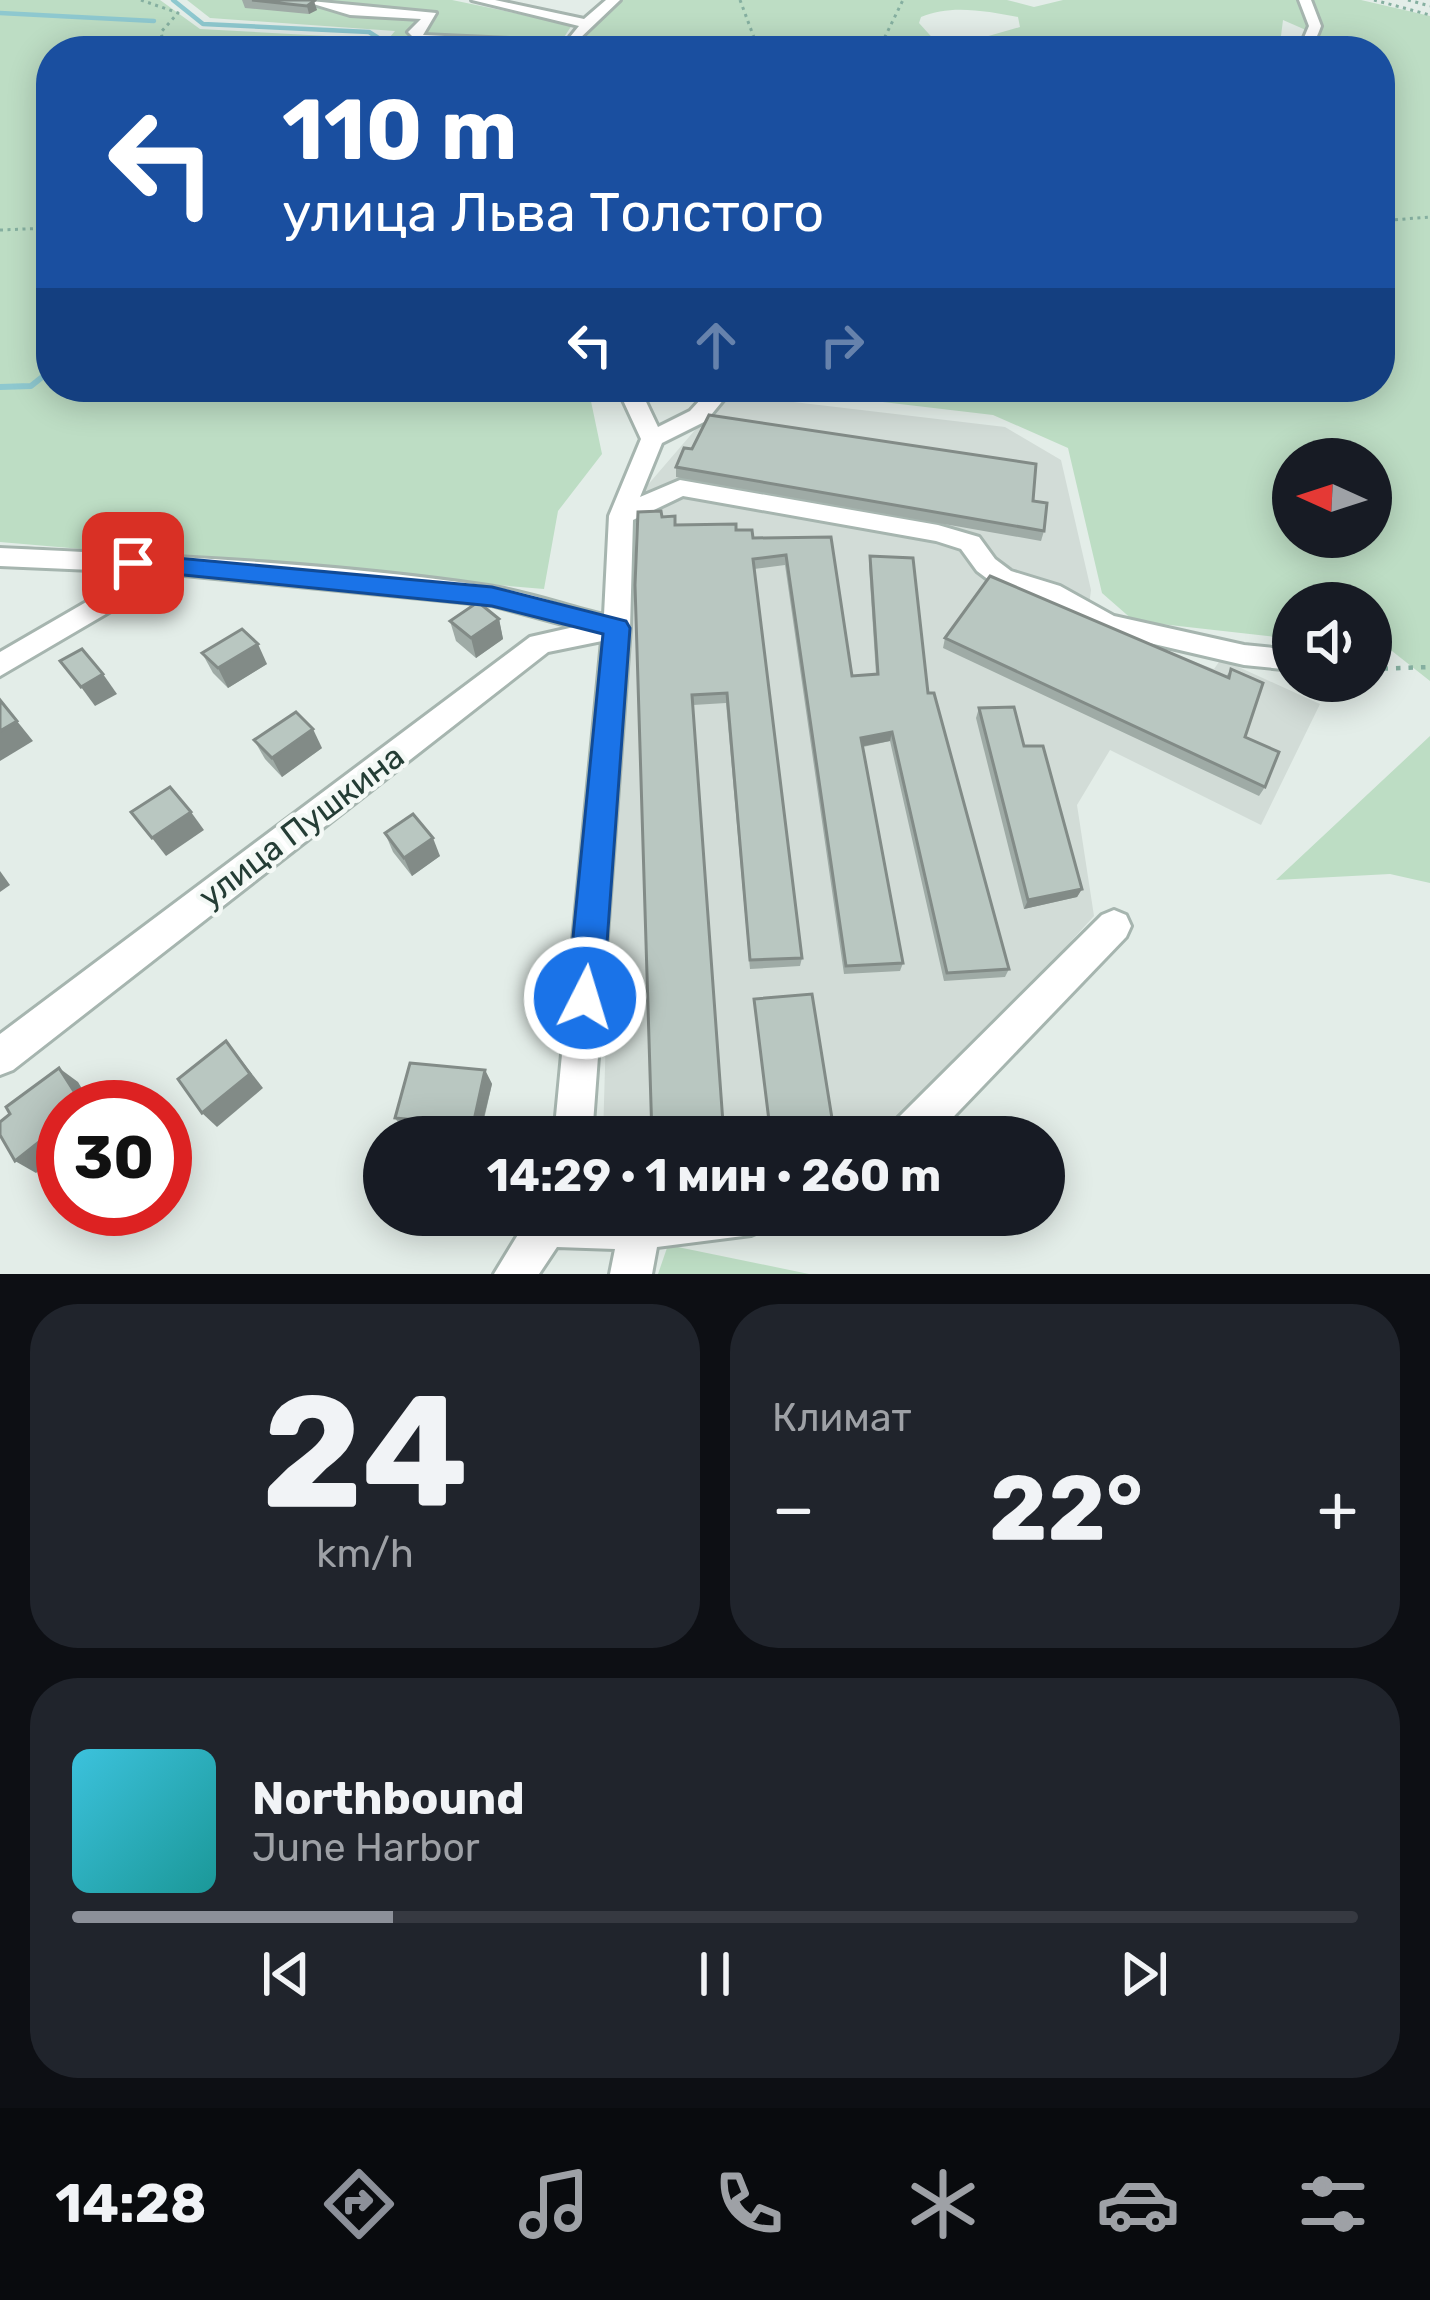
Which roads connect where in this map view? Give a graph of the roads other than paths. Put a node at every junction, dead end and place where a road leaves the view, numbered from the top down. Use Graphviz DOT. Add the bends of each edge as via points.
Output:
graph roads {
  1 [pos="306,0"];
  2 [pos="478,0"];
  3 [pos="614,0"];
  4 [pos="1306,0"];
  5 [pos="587,24"];
  6 [pos="417,36"];
  7 [pos="578,36"];
  8 [pos="1311,36"];
  9 [pos="635,402"];
  10 [pos="710,402"];
  11 [pos="652,439"];
  12 [pos="621,516"];
  13 [pos="0,557"];
  14 [pos="170,565"];
  15 [pos="617,628"];
  16 [pos="1272,658"];
  17 [pos="0,665"];
  18 [pos="1114,926"];
  19 [pos="0,1057"];
  20 [pos="575,1116"];
  21 [pos="928,1116"];
  22 [pos="542,1236"];
  23 [pos="639,1236"];
  24 [pos="515,1274"];
  25 [pos="631,1274"];
  1 -- 6 [label="street" via="432,16"];
  2 -- 5 [label="street"];
  3 -- 5 [label="street"];
  4 -- 8 [label="street"];
  5 -- 7 [label="street"];
  9 -- 11 [label="street"];
  10 -- 11 [label="street"];
  11 -- 12 [label="street"];
  12 -- 15 [label="street"];
  12 -- 16 [label="street" via="680,488 938,532 970,543 1002,577 1107,624"];
  13 -- 14 [label="street"];
  14 -- 15 [label="street" via="492,596"];
  14 -- 17 [label="street"];
  15 -- 19 [label="street, улица Пушкина" via="540,644"];
  15 -- 20 [label="street"];
  18 -- 21 [label="street"];
  22 -- 24 [label="street"];
  23 -- 25 [label="street"];
}
